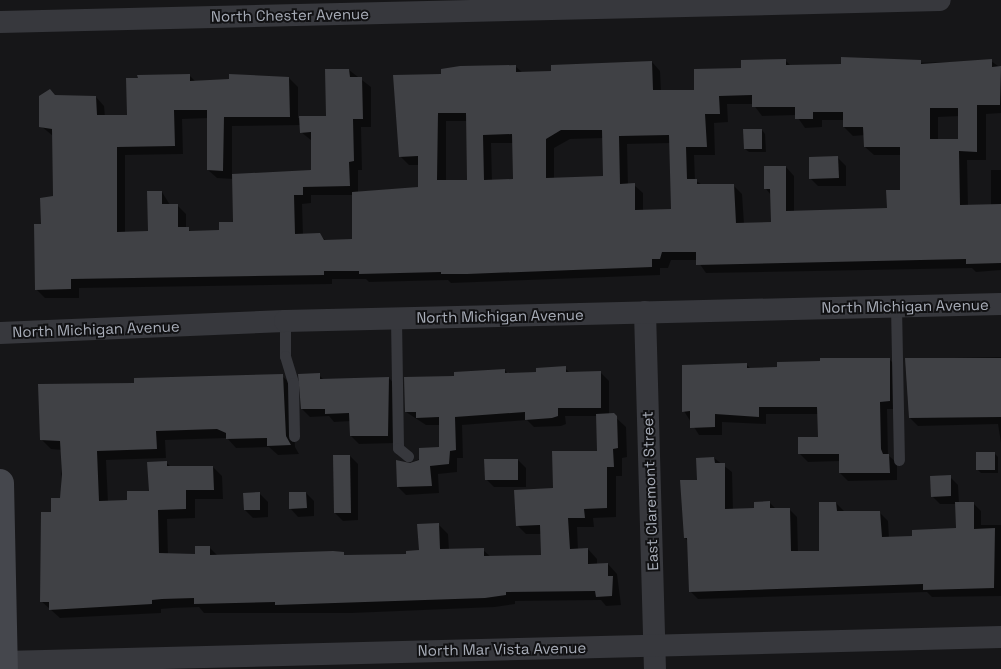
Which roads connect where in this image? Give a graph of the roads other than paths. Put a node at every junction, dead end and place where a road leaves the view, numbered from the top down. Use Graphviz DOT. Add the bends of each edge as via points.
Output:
graph roads {
  1 [pos="940,0"];
  2 [pos="0,22"];
  3 [pos="1001,304"];
  4 [pos="896,306"];
  5 [pos="645,312"];
  6 [pos="396,318"];
  7 [pos="285,321"];
  8 [pos="0,333"];
  9 [pos="294,436"];
  10 [pos="408,456"];
  11 [pos="899,460"];
  12 [pos="0,483"];
  13 [pos="0,491"];
  14 [pos="1001,637"];
  15 [pos="654,646"];
  16 [pos="4,665"];
  17 [pos="655,669"];
  1 -- 2 [label="street, North Chester Avenue"];
  3 -- 4 [label="street, North Michigan Avenue"];
  4 -- 5 [label="street, North Michigan Avenue"];
  4 -- 11 [label="lane"];
  5 -- 6 [label="street, North Michigan Avenue"];
  5 -- 15 [label="street, East Claremont Street"];
  6 -- 7 [label="street, North Michigan Avenue"];
  6 -- 10 [label="lane" via="398,448"];
  7 -- 8 [label="street, North Michigan Avenue"];
  7 -- 9 [label="lane" via="285,356 293,383"];
  12 -- 13 [label="main road"];
  13 -- 16 [label="main road"];
  14 -- 15 [label="street, North Mar Vista Avenue"];
  15 -- 16 [label="street, North Mar Vista Avenue"];
  15 -- 17 [label="street, East Claremont Street"];
}
